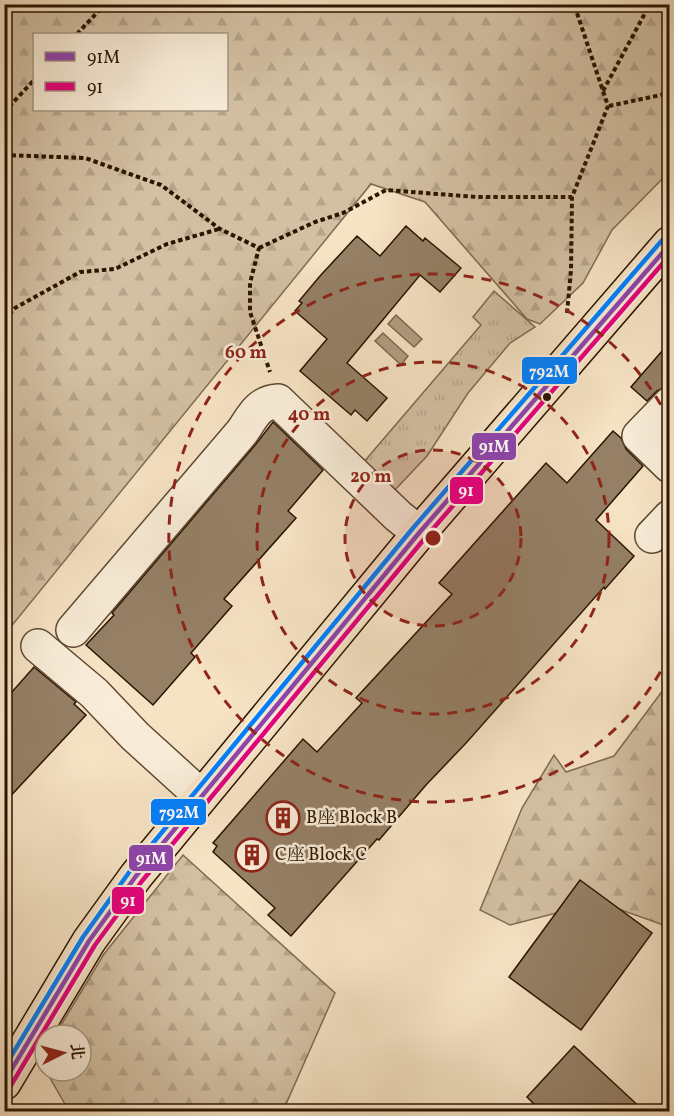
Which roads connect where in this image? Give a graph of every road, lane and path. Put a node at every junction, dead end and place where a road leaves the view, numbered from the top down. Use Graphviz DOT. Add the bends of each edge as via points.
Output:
graph roads {
  1 [pos="105,4"];
  2 [pos="574,4"];
  3 [pos="650,4"];
  4 [pos="78,33"];
  5 [pos="33,81"];
  6 [pos="603,92"];
  7 [pos="669,93"];
  8 [pos="608,106"];
  9 [pos="4,112"];
  10 [pos="4,155"];
  11 [pos="572,197"];
  12 [pos="220,229"];
  13 [pos="669,243"];
  14 [pos="260,248"];
  15 [pos="566,316"];
  16 [pos="4,320"];
  17 [pos="278,401"];
  18 [pos="669,404"];
  19 [pos="669,466"];
  20 [pos="419,533"];
  21 [pos="73,630"];
  22 [pos="38,646"];
  23 [pos="201,796"];
  24 [pos="4,1083"];
  1 -- 4 [label="path"];
  2 -- 6 [label="path"];
  3 -- 6 [label="path"];
  5 -- 9 [label="path"];
  6 -- 8 [label="path"];
  7 -- 8 [label="path"];
  8 -- 11 [label="path"];
  10 -- 12 [label="path" via="85,158 161,185"];
  11 -- 14 [label="path" via="477,197 386,190"];
  11 -- 15 [label="path"];
  12 -- 14 [label="path"];
  12 -- 16 [label="path" via="167,244 115,269 80,272 15,308"];
  13 -- 20 [label="main road"];
  14 -- 17 [label="path" via="250,283 250,312"];
  17 -- 20 [label="lane"];
  17 -- 21 [label="lane" via="260,408"];
  18 -- 19 [label="lane" via="639,436"];
  20 -- 23 [label="main road"];
  22 -- 23 [label="lane" via="94,693"];
  23 -- 24 [label="main road" via="109,912"];
}
